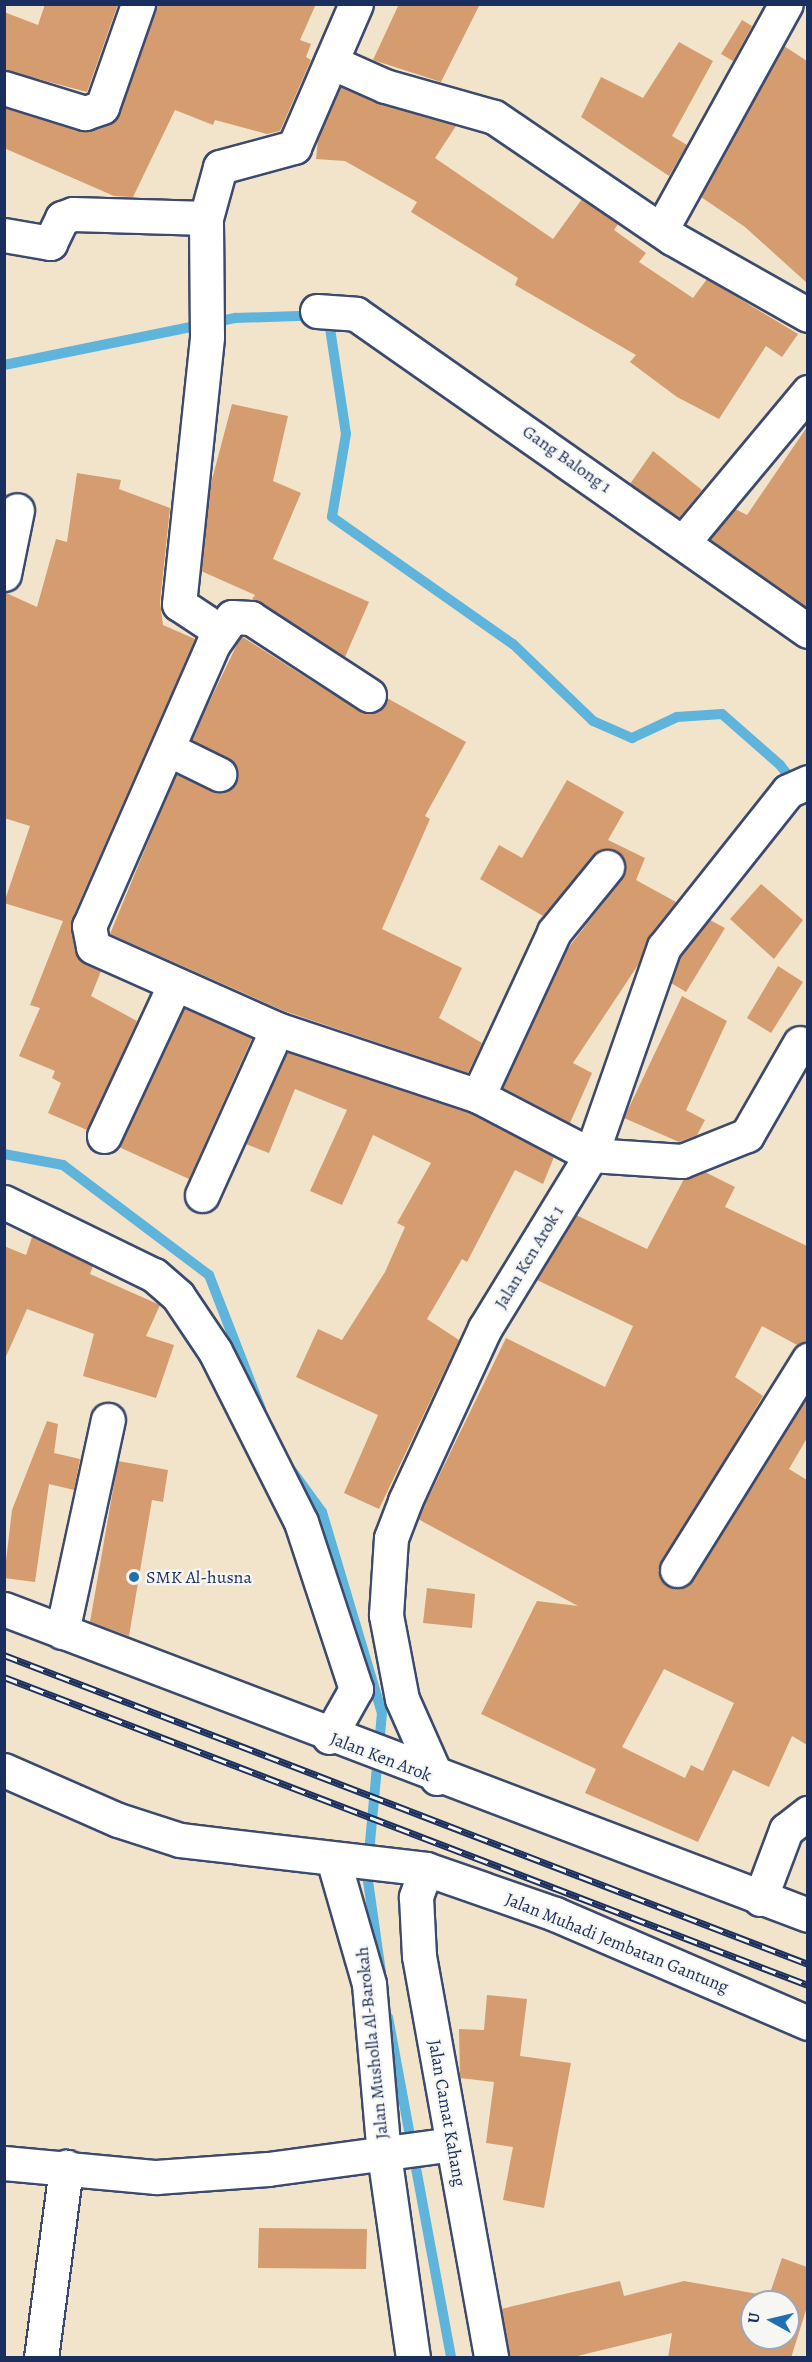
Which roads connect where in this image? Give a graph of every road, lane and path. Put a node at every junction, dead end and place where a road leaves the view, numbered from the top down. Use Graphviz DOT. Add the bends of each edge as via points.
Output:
graph roads {
  1 [pos="138,4"];
  2 [pos="356,4"];
  3 [pos="786,4"];
  4 [pos="331,62"];
  5 [pos="4,88"];
  6 [pos="206,218"];
  7 [pos="661,230"];
  8 [pos="4,235"];
  9 [pos="317,310"];
  10 [pos="807,315"];
  11 [pos="807,395"];
  12 [pos="17,510"];
  13 [pos="684,540"];
  14 [pos="4,574"];
  15 [pos="220,631"];
  16 [pos="807,631"];
  17 [pos="369,695"];
  18 [pos="170,750"];
  19 [pos="219,774"];
  20 [pos="800,785"];
  21 [pos="607,867"];
  22 [pos="174,986"];
  23 [pos="277,1029"];
  24 [pos="800,1043"];
  25 [pos="478,1096"];
  26 [pos="104,1136"];
  27 [pos="591,1155"];
  28 [pos="202,1195"];
  29 [pos="4,1202"];
  30 [pos="807,1360"];
  31 [pos="798,1394"];
  32 [pos="108,1420"];
  33 [pos="677,1570"];
  34 [pos="4,1609"];
  35 [pos="62,1632"];
  36 [pos="335,1739"];
  37 [pos="4,1770"];
  38 [pos="436,1778"];
  39 [pos="807,1813"];
  40 [pos="339,1859"];
  41 [pos="426,1869"];
  42 [pos="760,1899"];
  43 [pos="807,1915"];
  44 [pos="807,2023"];
  45 [pos="450,2144"];
  46 [pos="392,2152"];
  47 [pos="4,2163"];
  48 [pos="66,2167"];
  49 [pos="41,2358"];
  50 [pos="412,2358"];
  51 [pos="491,2358"];
  1 -- 5 [label="street" via="102,107 85,113"];
  2 -- 4 [label="street"];
  3 -- 7 [label="street"];
  4 -- 6 [label="street" via="294,147 220,167"];
  4 -- 7 [label="street" via="385,86 494,117"];
  6 -- 8 [label="street" via="73,214 62,218 50,243"];
  6 -- 15 [label="street" via="205,322 179,604"];
  7 -- 10 [label="street"];
  9 -- 13 [label="street, Gang Balong 1" via="356,314"];
  11 -- 13 [label="street"];
  12 -- 14 [label="street"];
  13 -- 16 [label="street, Gang Balong 1"];
  15 -- 17 [label="street" via="232,617 251,618"];
  15 -- 18 [label="street"];
  18 -- 19 [label="street"];
  18 -- 22 [label="street" via="88,938 102,953"];
  20 -- 27 [label="street, Jalan Ken Arok 1" via="664,947"];
  21 -- 25 [label="street" via="554,933"];
  22 -- 23 [label="street"];
  22 -- 26 [label="street"];
  23 -- 25 [label="street"];
  23 -- 28 [label="street"];
  24 -- 27 [label="street" via="747,1135 682,1161"];
  25 -- 27 [label="street"];
  27 -- 38 [label="street, Jalan Ken Arok 1" via="486,1328 391,1538 386,1615 392,1658 402,1699"];
  29 -- 36 [label="street" via="154,1275 178,1296 215,1351 301,1522 356,1689"];
  30 -- 31 [label="street"];
  31 -- 33 [label="street"];
  32 -- 35 [label="street"];
  34 -- 35 [label="street, Jalan Ken Arok"];
  35 -- 36 [label="street, Jalan Ken Arok"];
  36 -- 38 [label="street, Jalan Ken Arok"];
  37 -- 40 [label="street" via="118,1820 180,1840"];
  38 -- 42 [label="street, Jalan Ken Arok"];
  39 -- 42 [label="street" via="786,1830"];
  40 -- 41 [label="street, Jalan Muhadi Jembatan Gantung" via="377,1860"];
  40 -- 46 [label="street, Jalan Musholla Al-Barokah" via="369,1984"];
  41 -- 44 [label="street, Jalan Muhadi Jembatan Gantung" via="555,1914"];
  41 -- 45 [label="street, Jalan Camat Kahang" via="414,1922"];
  42 -- 43 [label="street, Jalan Ken Arok"];
  45 -- 46 [label="street"];
  45 -- 51 [label="street, Jalan Camat Kahang"];
  46 -- 48 [label="street" via="156,2177"];
  46 -- 50 [label="street, Jalan Musholla Al-Barokah"];
  47 -- 48 [label="street"];
  48 -- 49 [label="street"];
}
